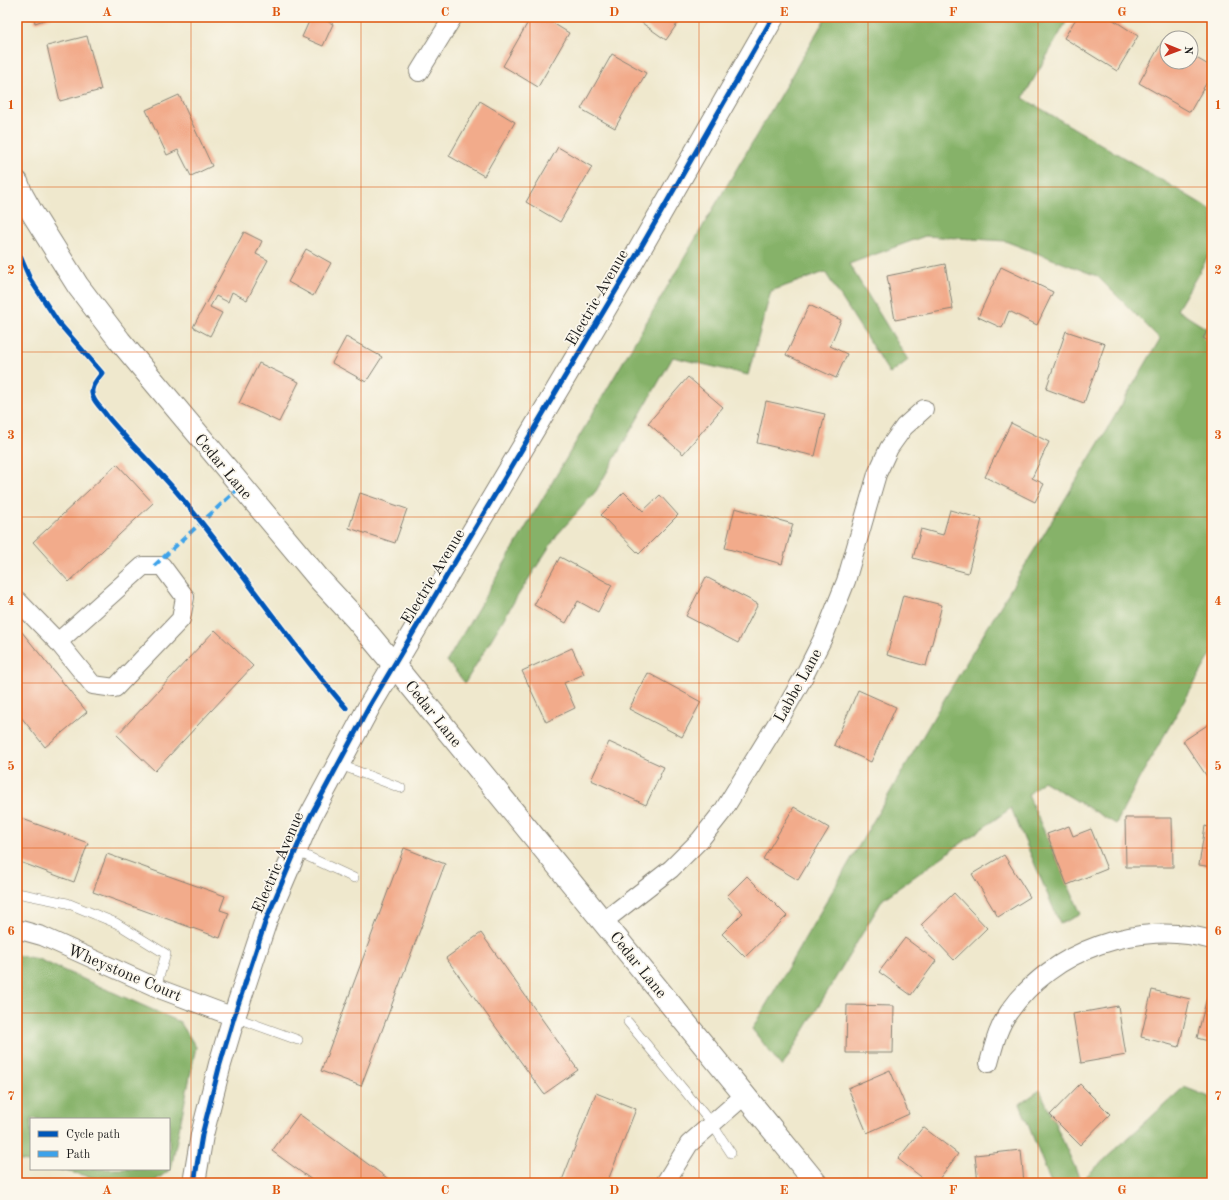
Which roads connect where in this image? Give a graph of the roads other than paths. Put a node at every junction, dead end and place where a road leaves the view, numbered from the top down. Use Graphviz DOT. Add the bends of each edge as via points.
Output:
graph roads {
  1 [pos="453,17"];
  2 [pos="773,17"];
  3 [pos="419,72"];
  4 [pos="19,192"];
  5 [pos="924,408"];
  6 [pos="17,600"];
  7 [pos="58,642"];
  8 [pos="394,664"];
  9 [pos="338,764"];
  10 [pos="401,788"];
  11 [pos="296,851"];
  12 [pos="354,878"];
  13 [pos="17,893"];
  14 [pos="604,921"];
  15 [pos="17,929"];
  16 [pos="1212,940"];
  17 [pos="156,987"];
  18 [pos="234,1017"];
  19 [pos="628,1022"];
  20 [pos="298,1040"];
  21 [pos="989,1063"];
  22 [pos="745,1095"];
  23 [pos="712,1124"];
  24 [pos="732,1153"];
  25 [pos="194,1183"];
  26 [pos="664,1183"];
  27 [pos="816,1183"];
  1 -- 3 [label="street"];
  2 -- 8 [label="street, Electric Avenue" via="621,282"];
  4 -- 8 [label="street, Cedar Lane" via="78,286 120,341 320,580"];
  5 -- 14 [label="street, Labbe Lane" via="904,427 889,448 877,474 846,581 824,636 782,715 723,811 700,840 671,869"];
  6 -- 7 [label="street"];
  7 -- 7 [label="street" via="93,685 115,688 182,619 185,597 162,566 143,566"];
  8 -- 9 [label="street, Electric Avenue"];
  8 -- 14 [label="street, Cedar Lane"];
  9 -- 10 [label="lane"];
  9 -- 11 [label="street, Electric Avenue" via="310,817"];
  11 -- 12 [label="lane"];
  11 -- 18 [label="street, Electric Avenue" via="266,920"];
  13 -- 17 [label="lane" via="67,903 116,923 166,954"];
  14 -- 22 [label="street, Cedar Lane"];
  15 -- 17 [label="street, Wheystone Court" via="42,936"];
  16 -- 21 [label="street" via="1199,936 1165,933 1132,936 1074,955 1053,967 1026,990 1008,1013 995,1038"];
  17 -- 18 [label="street, Wheystone Court"];
  18 -- 20 [label="lane"];
  18 -- 25 [label="street, Electric Avenue" via="202,1135"];
  19 -- 23 [label="lane"];
  22 -- 23 [label="street"];
  22 -- 27 [label="street, Cedar Lane"];
  23 -- 24 [label="lane"];
  23 -- 26 [label="street" via="689,1144"];
}
